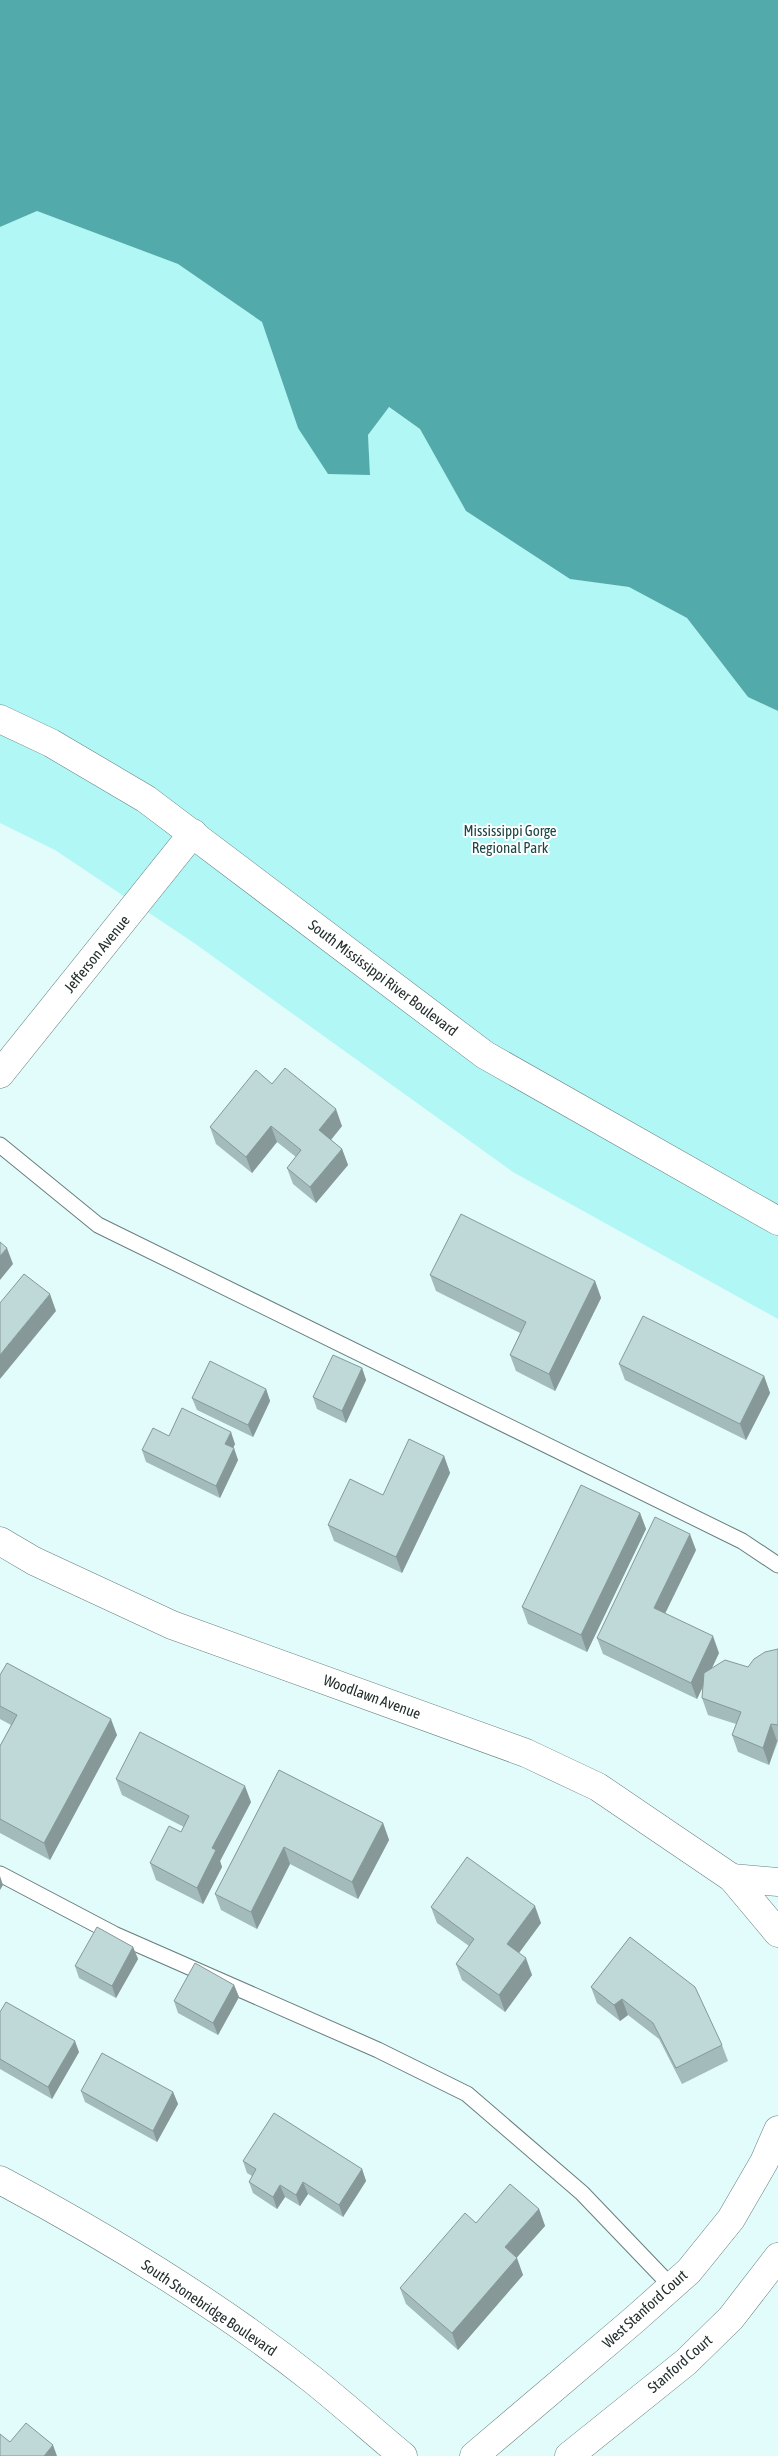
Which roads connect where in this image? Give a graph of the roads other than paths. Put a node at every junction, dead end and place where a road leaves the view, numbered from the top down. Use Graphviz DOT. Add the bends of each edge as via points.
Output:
graph roads {
  1 [pos="0,719"];
  2 [pos="193,832"];
  3 [pos="0,1074"];
  4 [pos="0,1145"];
  5 [pos="778,1221"];
  6 [pos="0,1541"];
  7 [pos="778,1565"];
  8 [pos="0,1874"];
  9 [pos="732,1878"];
  10 [pos="778,1882"];
  11 [pos="778,1933"];
  12 [pos="778,2130"];
  13 [pos="0,2180"];
  14 [pos="778,2257"];
  15 [pos="671,2286"];
  16 [pos="403,2456"];
  17 [pos="474,2456"];
  18 [pos="569,2456"];
  1 -- 2 [label="street, South Mississippi River Boulevard" via="104,772"];
  2 -- 3 [label="street, Jefferson Avenue"];
  2 -- 5 [label="street, South Mississippi River Boulevard" via="485,1055"];
  4 -- 7 [label="lane" via="98,1225 742,1541"];
  6 -- 9 [label="street, Woodlawn Avenue" via="34,1561 172,1625 526,1753 598,1787"];
  8 -- 15 [label="lane" via="114,1934 378,2050 467,2094 582,2193"];
  9 -- 10 [label="street, Woodlawn Avenue"];
  9 -- 11 [label="street, Woodlawn Avenue"];
  12 -- 15 [label="street, West Stanford Court" via="764,2162 731,2219 689,2271"];
  13 -- 16 [label="street, South Stonebridge Boulevard" via="74,2219 196,2295 312,2380"];
  14 -- 18 [label="street, Stanford Court" via="731,2318 686,2362"];
  15 -- 17 [label="street, West Stanford Court"];
}
